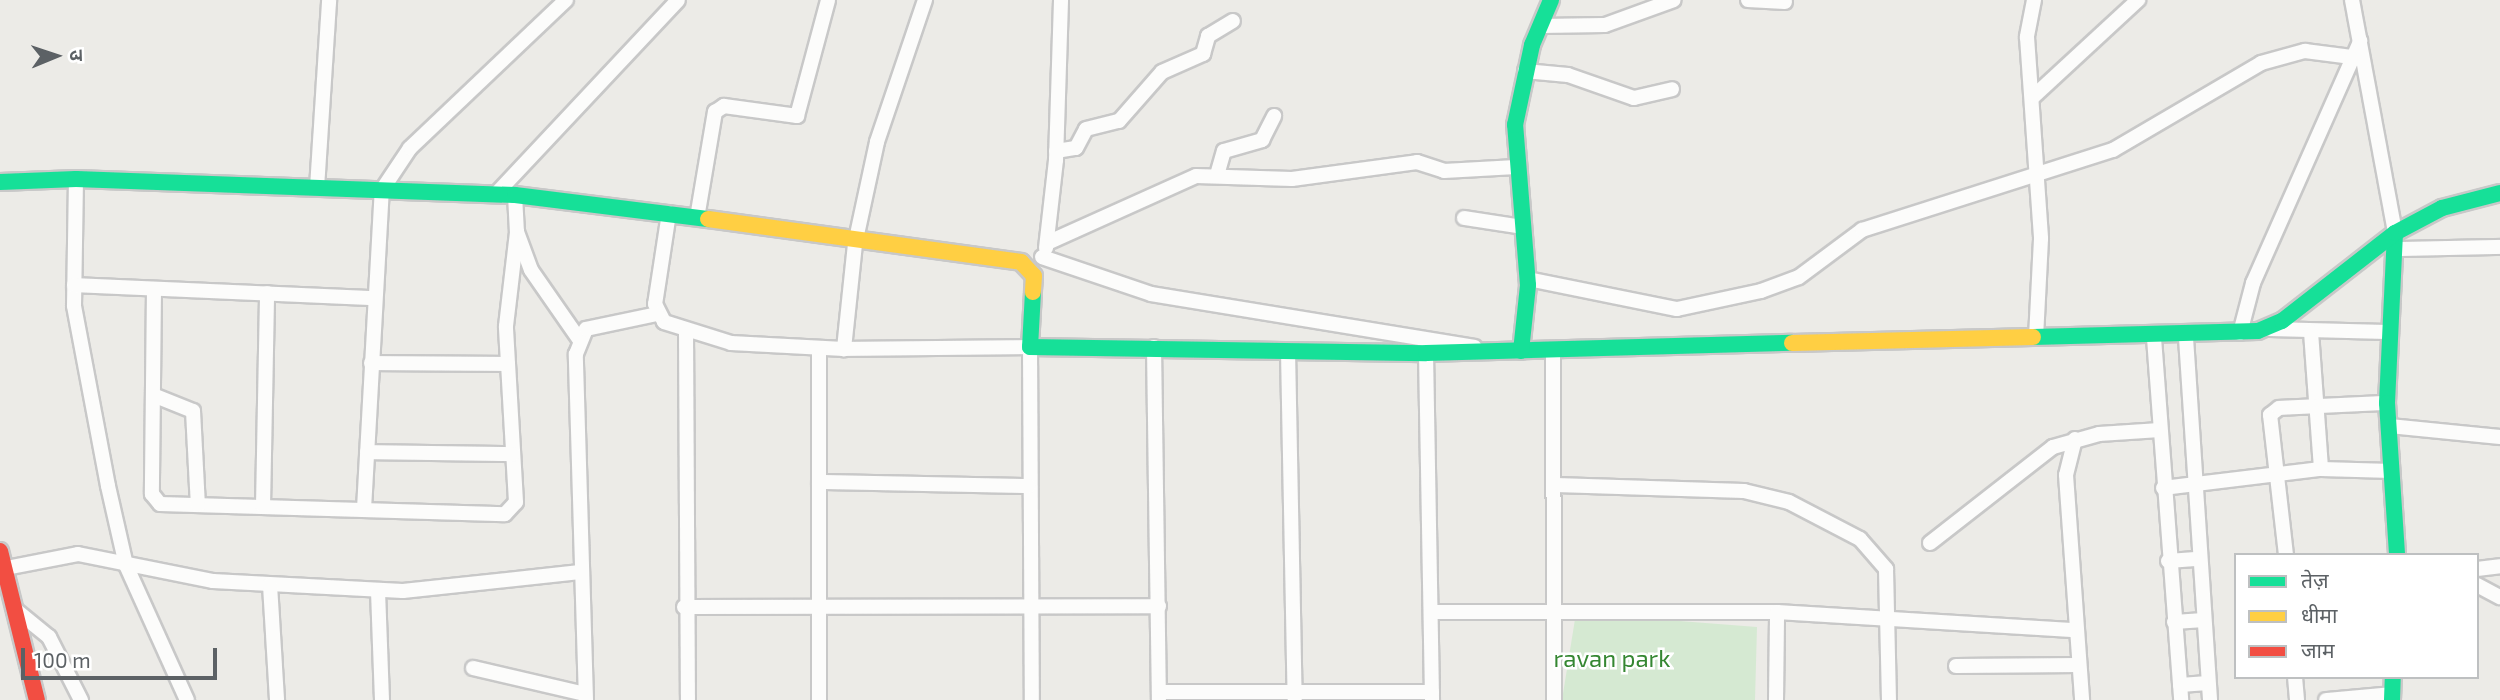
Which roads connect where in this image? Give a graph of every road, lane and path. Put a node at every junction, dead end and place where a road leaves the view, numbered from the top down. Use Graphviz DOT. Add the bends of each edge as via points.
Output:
graph roads {
  1 [pos="329,0"];
  2 [pos="566,0"];
  3 [pos="678,0"];
  4 [pos="828,0"];
  5 [pos="925,0"];
  6 [pos="1061,0"];
  7 [pos="1551,0"];
  8 [pos="1674,0"];
  9 [pos="1748,0"];
  10 [pos="2034,0"];
  11 [pos="2137,0"];
  12 [pos="1785,2"];
  13 [pos="2353,7"];
  14 [pos="1233,21"];
  15 [pos="1540,26"];
  16 [pos="2360,41"];
  17 [pos="2352,57"];
  18 [pos="1525,71"];
  19 [pos="1672,89"];
  20 [pos="2034,96"];
  21 [pos="1274,116"];
  22 [pos="1056,151"];
  23 [pos="1516,167"];
  24 [pos="1217,175"];
  25 [pos="2038,176"];
  26 [pos="76,179"];
  27 [pos="0,182"];
  28 [pos="317,188"];
  29 [pos="382,190"];
  30 [pos="2500,193"];
  31 [pos="495,195"];
  32 [pos="515,195"];
  33 [pos="669,214"];
  34 [pos="697,218"];
  35 [pos="1464,218"];
  36 [pos="1523,227"];
  37 [pos="517,232"];
  38 [pos="2396,241"];
  39 [pos="855,244"];
  40 [pos="2500,247"];
  41 [pos="1040,255"];
  42 [pos="1528,279"];
  43 [pos="74,285"];
  44 [pos="154,289"];
  45 [pos="267,293"];
  46 [pos="374,298"];
  47 [pos="657,314"];
  48 [pos="2270,329"];
  49 [pos="687,330"];
  50 [pos="2311,332"];
  51 [pos="2386,332"];
  52 [pos="2240,333"];
  53 [pos="2036,338"];
  54 [pos="2154,338"];
  55 [pos="2186,338"];
  56 [pos="579,339"];
  57 [pos="1030,347"];
  58 [pos="1154,347"];
  59 [pos="819,349"];
  60 [pos="844,349"];
  61 [pos="1288,351"];
  62 [pos="1521,351"];
  63 [pos="1553,351"];
  64 [pos="1490,352"];
  65 [pos="1426,353"];
  66 [pos="371,363"];
  67 [pos="508,364"];
  68 [pos="153,395"];
  69 [pos="2387,404"];
  70 [pos="2313,407"];
  71 [pos="2389,426"];
  72 [pos="2160,430"];
  73 [pos="2500,437"];
  74 [pos="2075,439"];
  75 [pos="367,452"];
  76 [pos="513,454"];
  77 [pos="2321,469"];
  78 [pos="2392,471"];
  79 [pos="2277,476"];
  80 [pos="819,482"];
  81 [pos="1556,485"];
  82 [pos="2194,485"];
  83 [pos="1029,486"];
  84 [pos="2163,488"];
  85 [pos="198,505"];
  86 [pos="263,506"];
  87 [pos="364,509"];
  88 [pos="1930,543"];
  89 [pos="0,551"];
  90 [pos="2286,553"];
  91 [pos="2397,553"];
  92 [pos="2199,559"];
  93 [pos="2168,561"];
  94 [pos="126,565"];
  95 [pos="2500,565"];
  96 [pos="3,568"];
  97 [pos="2479,569"];
  98 [pos="580,572"];
  99 [pos="270,585"];
  100 [pos="2479,585"];
  101 [pos="377,590"];
  102 [pos="2500,597"];
  103 [pos="0,603"];
  104 [pos="819,606"];
  105 [pos="1159,606"];
  106 [pos="684,607"];
  107 [pos="1032,607"];
  108 [pos="17,611"];
  109 [pos="1431,612"];
  110 [pos="1777,612"];
  111 [pos="1556,613"];
  112 [pos="1890,617"];
  113 [pos="2204,620"];
  114 [pos="2174,622"];
  115 [pos="2076,630"];
  116 [pos="2079,665"];
  117 [pos="1956,666"];
  118 [pos="473,668"];
  119 [pos="2295,679"];
  120 [pos="2393,679"];
  121 [pos="2208,683"];
  122 [pos="2180,685"];
  123 [pos="1159,696"];
  124 [pos="1295,696"];
  125 [pos="1432,696"];
  126 [pos="585,697"];
  127 [pos="2392,697"];
  128 [pos="21,700"];
  129 [pos="37,700"];
  130 [pos="81,700"];
  131 [pos="187,700"];
  132 [pos="276,700"];
  133 [pos="382,700"];
  134 [pos="688,700"];
  135 [pos="819,700"];
  136 [pos="1032,700"];
  137 [pos="1554,700"];
  138 [pos="1776,700"];
  139 [pos="1889,700"];
  140 [pos="2082,700"];
  141 [pos="2181,700"];
  142 [pos="2210,700"];
  143 [pos="2297,700"];
  144 [pos="2326,700"];
  1 -- 28 [label="street"];
  2 -- 29 [label="street" via="410,148"];
  3 -- 31 [label="street"];
  4 -- 34 [label="street" via="797,116 724,106 715,112"];
  5 -- 39 [label="street" via="877,142"];
  6 -- 22 [label="street"];
  7 -- 15 [label="main road"];
  8 -- 15 [label="street" via="1605,25"];
  9 -- 12 [label="street"];
  10 -- 20 [label="street" via="2027,37"];
  11 -- 20 [label="street"];
  13 -- 16 [label="street"];
  14 -- 22 [label="street" via="1208,36 1203,54 1162,72 1119,121 1086,129 1076,148"];
  15 -- 18 [label="main road"];
  16 -- 17 [label="street"];
  16 -- 38 [label="street"];
  17 -- 25 [label="street" via="2305,51 2261,63 2113,150"];
  17 -- 52 [label="street" via="2253,284"];
  18 -- 19 [label="street" via="1568,75 1634,97"];
  18 -- 23 [label="main road" via="1515,125"];
  20 -- 25 [label="street"];
  21 -- 24 [label="street" via="1262,140 1224,151"];
  22 -- 41 [label="street"];
  23 -- 24 [label="street" via="1444,171 1417,162 1292,179"];
  23 -- 36 [label="main road"];
  24 -- 41 [label="street" via="1183,180"];
  25 -- 42 [label="street" via="1862,230 1798,276 1697,308 1658,307"];
  25 -- 53 [label="street"];
  26 -- 27 [label="main road"];
  26 -- 28 [label="main road"];
  26 -- 43 [label="street"];
  28 -- 29 [label="main road"];
  29 -- 31 [label="main road"];
  29 -- 46 [label="street"];
  30 -- 38 [label="main road" via="2442,208"];
  31 -- 32 [label="main road"];
  32 -- 33 [label="main road"];
  32 -- 37 [label="street"];
  33 -- 34 [label="main road"];
  33 -- 47 [label="street"];
  34 -- 39 [label="main road"];
  35 -- 36 [label="street"];
  36 -- 42 [label="main road"];
  37 -- 56 [label="street" via="531,270"];
  37 -- 67 [label="street"];
  38 -- 40 [label="street"];
  38 -- 48 [label="main road"];
  38 -- 51 [label="main road"];
  39 -- 41 [label="main road"];
  39 -- 60 [label="street"];
  41 -- 57 [label="main road"];
  41 -- 64 [label="street" via="1151,294 1424,334"];
  42 -- 62 [label="main road"];
  43 -- 44 [label="street"];
  43 -- 94 [label="street" via="83,365"];
  44 -- 45 [label="street"];
  44 -- 68 [label="street"];
  45 -- 46 [label="street"];
  45 -- 86 [label="street"];
  46 -- 66 [label="street"];
  47 -- 49 [label="street"];
  47 -- 56 [label="street" via="597,324"];
  48 -- 50 [label="street"];
  48 -- 52 [label="main road"];
  49 -- 59 [label="street" via="731,343"];
  49 -- 106 [label="street"];
  50 -- 51 [label="street"];
  50 -- 70 [label="street"];
  51 -- 69 [label="main road"];
  52 -- 55 [label="main road"];
  53 -- 54 [label="main road"];
  53 -- 63 [label="main road"];
  54 -- 55 [label="main road"];
  54 -- 72 [label="street"];
  55 -- 82 [label="street"];
  56 -- 98 [label="street"];
  57 -- 58 [label="main road"];
  57 -- 60 [label="street"];
  57 -- 83 [label="street"];
  58 -- 61 [label="main road"];
  58 -- 105 [label="street"];
  59 -- 60 [label="street"];
  59 -- 80 [label="street"];
  61 -- 65 [label="main road"];
  61 -- 124 [label="street"];
  62 -- 63 [label="main road"];
  62 -- 64 [label="main road"];
  63 -- 81 [label="street"];
  64 -- 65 [label="main road"];
  65 -- 109 [label="street"];
  66 -- 67 [label="street"];
  66 -- 75 [label="street"];
  67 -- 76 [label="street"];
  68 -- 85 [label="street" via="193,411"];
  68 -- 85 [label="street" via="154,500"];
  69 -- 70 [label="street"];
  69 -- 71 [label="main road"];
  70 -- 77 [label="street"];
  70 -- 79 [label="street" via="2279,408 2270,415"];
  71 -- 73 [label="street"];
  71 -- 78 [label="main road"];
  72 -- 74 [label="street"];
  72 -- 84 [label="street"];
  74 -- 88 [label="street" via="2018,469"];
  74 -- 115 [label="street" via="2066,475"];
  75 -- 76 [label="street"];
  75 -- 87 [label="street"];
  76 -- 87 [label="street" via="513,512"];
  77 -- 78 [label="street"];
  77 -- 79 [label="street"];
  78 -- 91 [label="main road"];
  79 -- 82 [label="street"];
  79 -- 90 [label="street"];
  80 -- 83 [label="street"];
  80 -- 104 [label="street"];
  81 -- 111 [label="street"];
  81 -- 112 [label="street" via="1730,490 1789,502 1875,552 1886,569"];
  82 -- 84 [label="street"];
  82 -- 92 [label="street"];
  83 -- 107 [label="street"];
  84 -- 93 [label="street"];
  85 -- 86 [label="street"];
  86 -- 87 [label="street"];
  89 -- 96 [label="main road"];
  92 -- 93 [label="street"];
  92 -- 113 [label="street"];
  93 -- 114 [label="street"];
  94 -- 96 [label="street" via="78,554"];
  94 -- 99 [label="street"];
  94 -- 131 [label="street"];
  95 -- 97 [label="street"];
  96 -- 108 [label="main road"];
  98 -- 101 [label="street"];
  98 -- 126 [label="street"];
  99 -- 101 [label="street"];
  99 -- 132 [label="street"];
  100 -- 102 [label="street"];
  101 -- 133 [label="street"];
  103 -- 128 [label="main road"];
  104 -- 106 [label="street"];
  104 -- 107 [label="street"];
  104 -- 135 [label="street"];
  105 -- 107 [label="street"];
  105 -- 123 [label="street"];
  106 -- 134 [label="street"];
  107 -- 136 [label="street"];
  108 -- 129 [label="main road"];
  108 -- 130 [label="street" via="49,637"];
  109 -- 111 [label="street"];
  109 -- 125 [label="street"];
  110 -- 111 [label="street"];
  110 -- 112 [label="street"];
  110 -- 138 [label="street"];
  111 -- 137 [label="street"];
  112 -- 115 [label="street"];
  112 -- 139 [label="street"];
  113 -- 114 [label="street"];
  113 -- 121 [label="street"];
  114 -- 122 [label="street"];
  115 -- 116 [label="street"];
  116 -- 117 [label="street"];
  116 -- 140 [label="street"];
  118 -- 126 [label="street"];
  119 -- 143 [label="street"];
  120 -- 127 [label="main road"];
  121 -- 122 [label="street"];
  121 -- 142 [label="street"];
  122 -- 141 [label="street"];
  123 -- 124 [label="street"];
  124 -- 125 [label="street"];
  127 -- 144 [label="street"];
}
